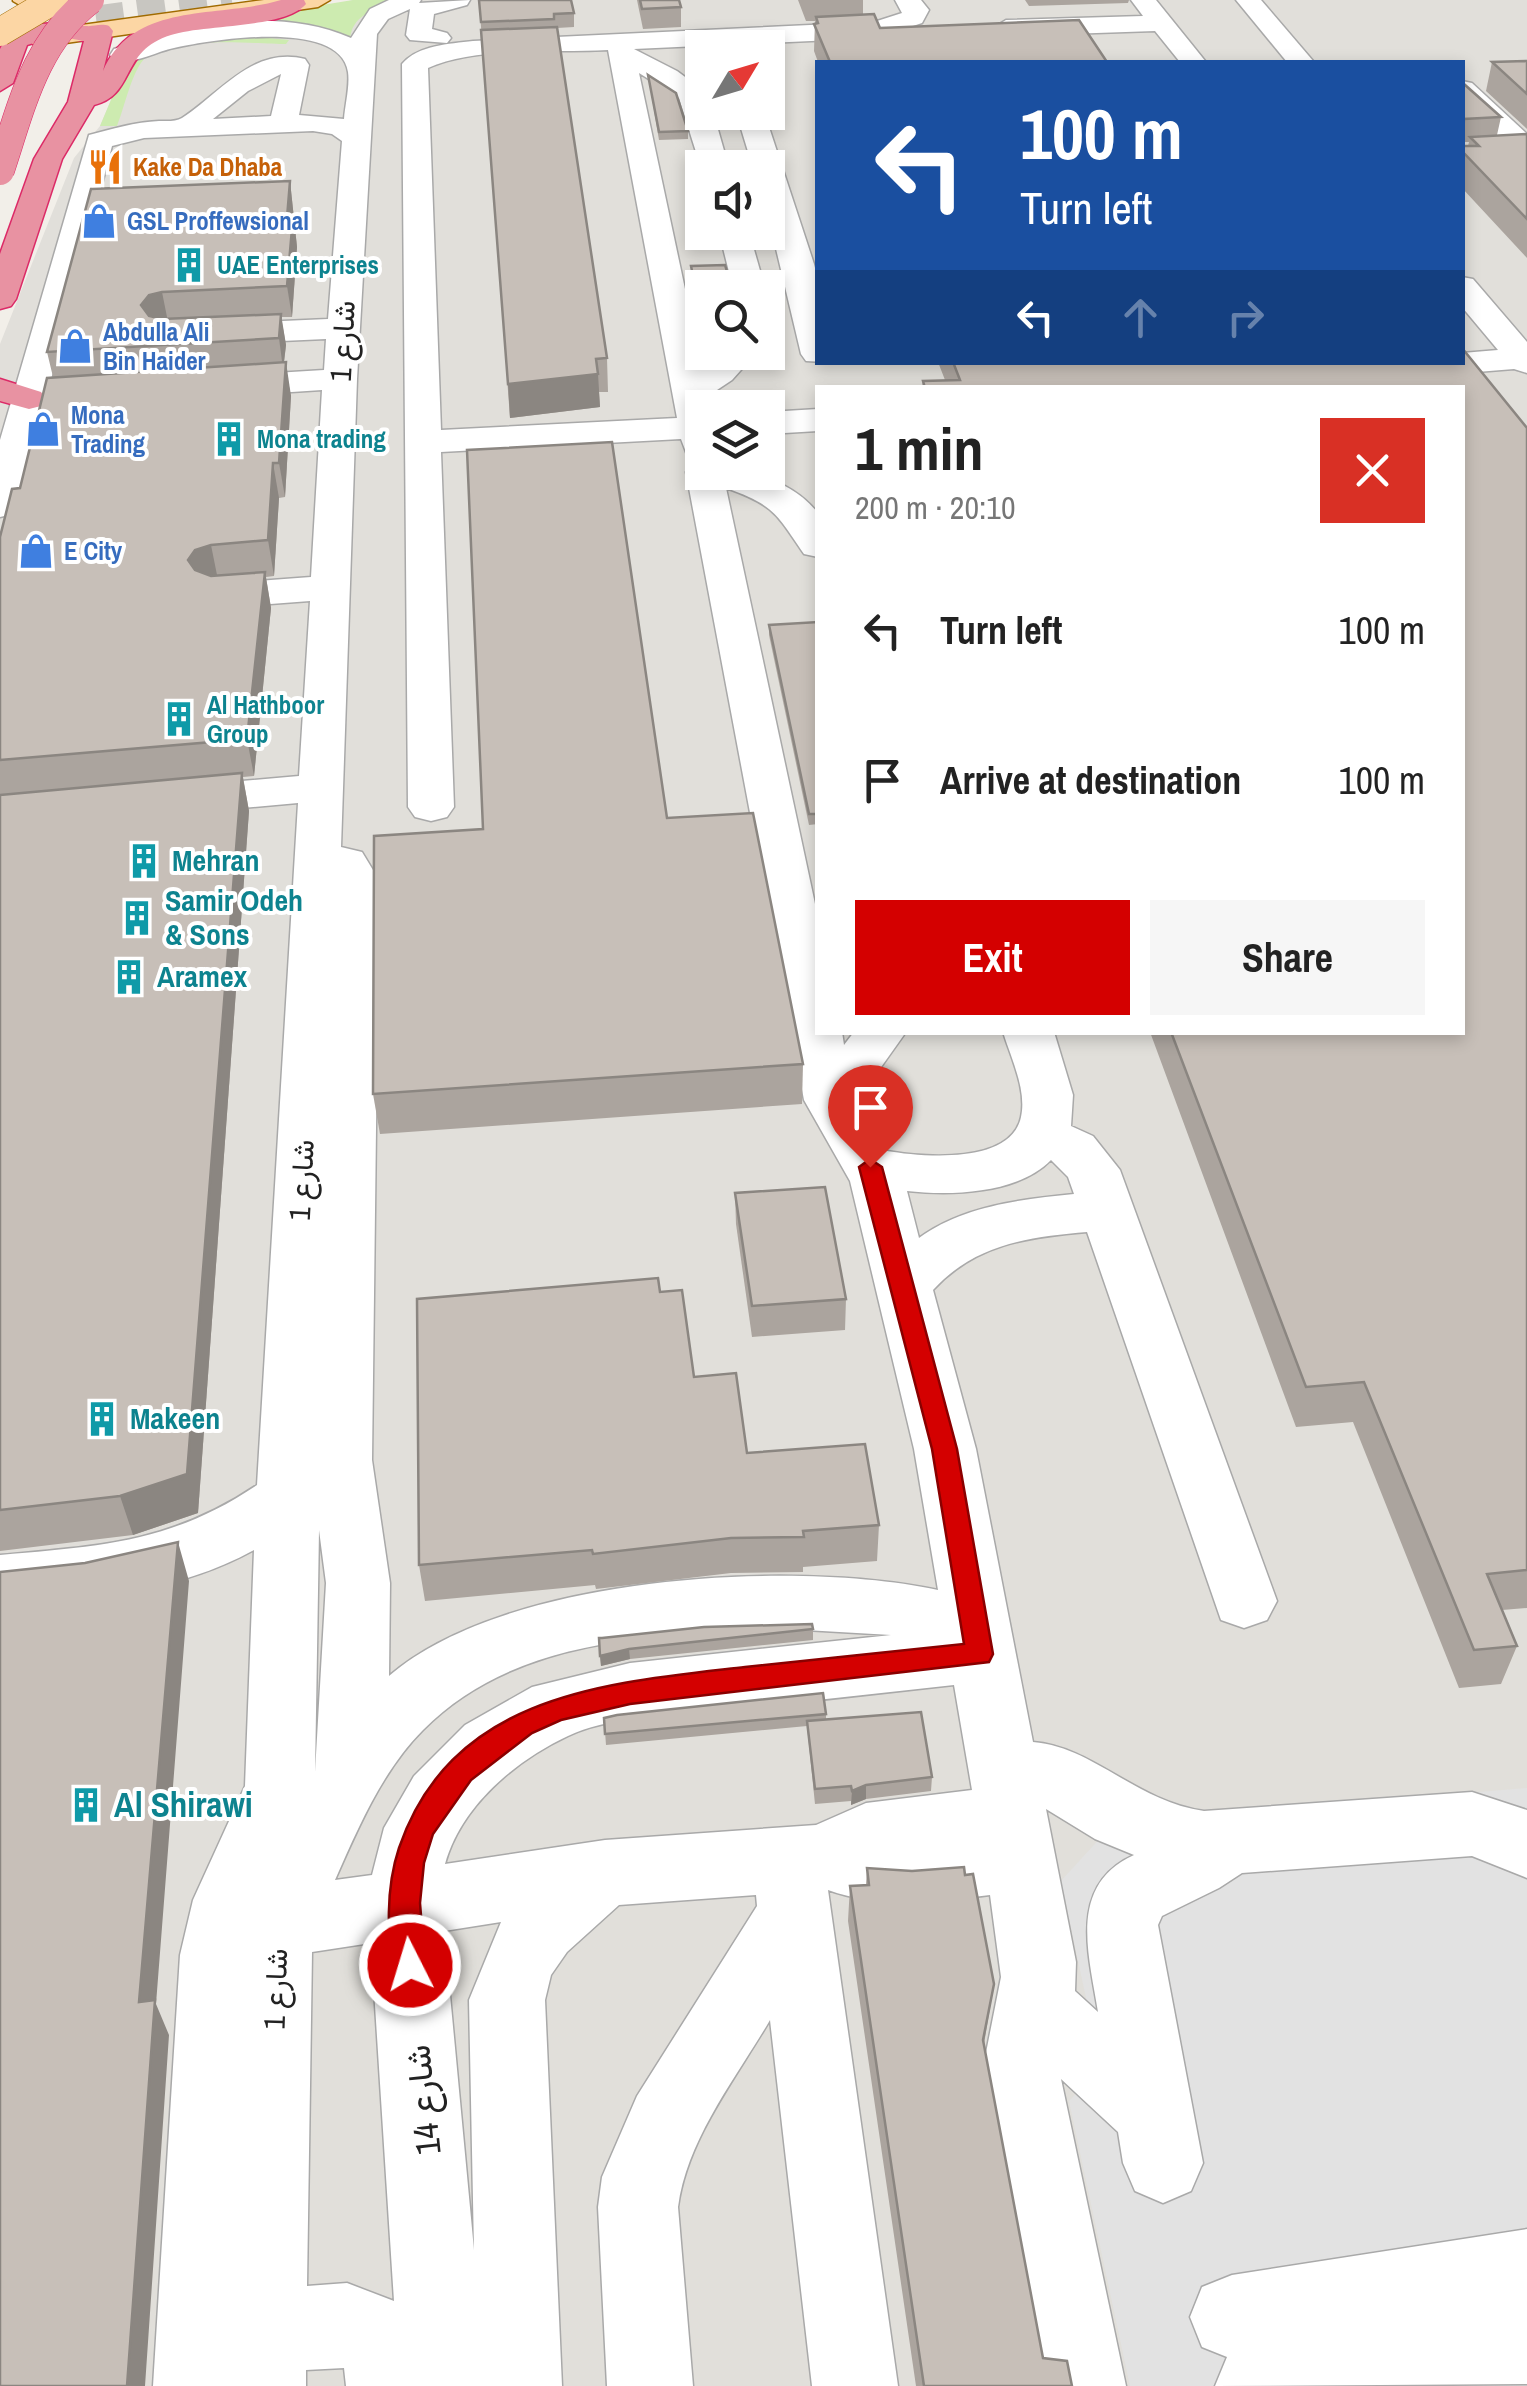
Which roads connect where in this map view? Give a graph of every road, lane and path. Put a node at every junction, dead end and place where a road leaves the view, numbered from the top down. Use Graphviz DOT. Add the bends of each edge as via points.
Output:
graph roads {
  1 [pos="25,0"];
  2 [pos="54,0"];
  3 [pos="409,0"];
  4 [pos="458,0"];
  5 [pos="1002,0"];
  6 [pos="1142,0"];
  7 [pos="1222,0"];
  8 [pos="1248,0"];
  9 [pos="107,2"];
  10 [pos="306,2"];
  11 [pos="243,4"];
  12 [pos="930,12"];
  13 [pos="1161,23"];
  14 [pos="1020,28"];
  15 [pos="91,32"];
  16 [pos="983,35"];
  17 [pos="785,37"];
  18 [pos="5,39"];
  19 [pos="685,43"];
  20 [pos="624,44"];
  21 [pos="785,46"];
  22 [pos="123,55"];
  23 [pos="1191,60"];
  24 [pos="1272,60"];
  25 [pos="1300,60"];
  26 [pos="360,69"];
  27 [pos="1468,74"];
  28 [pos="0,83"];
  29 [pos="597,83"];
  30 [pos="82,102"];
  31 [pos="282,124"];
  32 [pos="188,128"];
  33 [pos="756,130"];
  34 [pos="356,137"];
  35 [pos="710,150"];
  36 [pos="1527,150"];
  37 [pos="1495,152"];
  38 [pos="48,159"];
  39 [pos="0,171"];
  40 [pos="1465,258"];
  41 [pos="1465,289"];
  42 [pos="0,300"];
  43 [pos="168,336"];
  44 [pos="815,340"];
  45 [pos="1523,346"];
  46 [pos="342,353"];
  47 [pos="1415,367"];
  48 [pos="723,370"];
  49 [pos="1470,372"];
  50 [pos="686,390"];
  51 [pos="704,390"];
  52 [pos="15,394"];
  53 [pos="685,408"];
  54 [pos="815,420"];
  55 [pos="785,423"];
  56 [pos="422,442"];
  57 [pos="708,490"];
  58 [pos="761,490"];
  59 [pos="0,506"];
  60 [pos="815,540"];
  61 [pos="330,587"];
  62 [pos="219,596"];
  63 [pos="320,788"];
  64 [pos="431,807"];
  65 [pos="0,816"];
  66 [pos="815,1025"];
  67 [pos="817,1035"];
  68 [pos="879,1035"];
  69 [pos="1029,1035"];
  70 [pos="830,1100"];
  71 [pos="1043,1135"];
  72 [pos="870,1167"];
  73 [pos="1107,1211"];
  74 [pos="904,1286"];
  75 [pos="321,1299"];
  76 [pos="288,1497"];
  77 [pos="0,1582"];
  78 [pos="1244,1600"];
  79 [pos="977,1641"];
  80 [pos="353,1769"];
  81 [pos="281,1785"];
  82 [pos="1011,1816"];
  83 [pos="1224,1844"];
  84 [pos="1527,1846"];
  85 [pos="605,1874"];
  86 [pos="804,1876"];
  87 [pos="405,1903"];
  88 [pos="278,1923"];
  89 [pos="1037,2007"];
  90 [pos="1527,2270"];
  91 [pos="1527,2342"];
  92 [pos="1245,2352"];
  93 [pos="264,2362"];
  94 [pos="1394,2375"];
  95 [pos="196,2386"];
  96 [pos="389,2386"];
  97 [pos="437,2386"];
  98 [pos="519,2386"];
  99 [pos="650,2386"];
  100 [pos="854,2386"];
  101 [pos="1084,2386"];
  1 -- 15 [label="highway" via="70,16"];
  1 -- 18 [label="main road"];
  2 -- 18 [label="main road, bridge"];
  3 -- 26 [label="street, شارع 1" via="368,23"];
  4 -- 20 [label="street" via="422,10 417,32 431,38 598,34"];
  5 -- 14 [label="street"];
  6 -- 13 [label="street"];
  7 -- 24 [label="street"];
  8 -- 25 [label="street"];
  9 -- 11 [label="main road"];
  9 -- 15 [label="main road"];
  9 -- 39 [label="highway, bridge" via="68,16 52,37"];
  10 -- 11 [label="main road"];
  10 -- 22 [label="highway" via="161,30"];
  11 -- 15 [label="main road"];
  12 -- 17 [label="street" via="865,31"];
  12 -- 21 [label="street" via="882,36"];
  13 -- 14 [label="street"];
  13 -- 23 [label="street"];
  14 -- 16 [label="street" via="1021,40"];
  15 -- 18 [label="main road"];
  15 -- 30 [label="highway"];
  15 -- 38 [label="highway" via="50,121"];
  18 -- 28 [label="highway"];
  19 -- 20 [label="street"];
  20 -- 29 [label="street"];
  20 -- 35 [label="street" via="692,91"];
  20 -- 50 [label="street"];
  20 -- 56 [label="street" via="455,51 415,64"];
  22 -- 26 [label="street" via="190,34 294,32 342,44"];
  22 -- 30 [label="highway" via="112,85"];
  26 -- 34 [label="street, شارع 1"];
  27 -- 36 [label="street"];
  30 -- 38 [label="highway"];
  31 -- 32 [label="street"];
  31 -- 32 [label="street" via="297,56 211,104"];
  31 -- 34 [label="street" via="327,124"];
  32 -- 52 [label="street" via="126,132 99,141"];
  33 -- 44 [label="street"];
  34 -- 46 [label="street, شارع 1"];
  36 -- 37 [label="street"];
  38 -- 42 [label="highway"];
  40 -- 45 [label="street"];
  41 -- 45 [label="street"];
  43 -- 46 [label="street"];
  45 -- 49 [label="street"];
  46 -- 52 [label="street"];
  46 -- 61 [label="street, شارع 1"];
  47 -- 49 [label="street"];
  48 -- 51 [label="street"];
  52 -- 59 [label="street"];
  53 -- 56 [label="street"];
  54 -- 55 [label="street"];
  56 -- 64 [label="street"];
  57 -- 66 [label="street"];
  58 -- 60 [label="street" via="804,518"];
  61 -- 62 [label="street"];
  61 -- 63 [label="street, شارع 1"];
  63 -- 65 [label="street"];
  63 -- 75 [label="street, شارع 1" via="317,855 346,862 354,880"];
  67 -- 70 [label="street"];
  68 -- 70 [label="street"];
  69 -- 71 [label="street" via="1045,1091"];
  70 -- 72 [label="street"];
  71 -- 72 [label="street" via="1029,1150 973,1172 906,1175"];
  71 -- 73 [label="street" via="1085,1158"];
  72 -- 74 [label="street"];
  73 -- 74 [label="street" via="988,1225 939,1250"];
  73 -- 78 [label="street"];
  74 -- 79 [label="street" via="945,1449"];
  75 -- 76 [label="street, شارع 1"];
  75 -- 80 [label="street" via="358,1583"];
  76 -- 77 [label="street" via="253,1524 175,1559"];
  76 -- 81 [label="street, شارع 1"];
  79 -- 80 [label="street" via="934,1615 849,1601 554,1624 496,1643 444,1672 398,1710"];
  79 -- 82 [label="street"];
  79 -- 87 [label="street, شارع 14" via="556,1708 490,1746 439,1798 420,1828"];
  80 -- 88 [label="street"];
  81 -- 88 [label="street, شارع 1"];
  81 -- 95 [label="street" via="228,1900 218,1955"];
  82 -- 83 [label="street" via="1050,1774 1150,1831"];
  82 -- 86 [label="street" via="873,1870 844,1865"];
  82 -- 89 [label="street" via="1039,1962"];
  83 -- 84 [label="street" via="1472,1824"];
  83 -- 89 [label="street" via="1198,1866 1138,1889 1123,1911 1158,2137"];
  85 -- 86 [label="street"];
  85 -- 87 [label="street"];
  85 -- 98 [label="street" via="532,1936 519,1955 507,2000"];
  86 -- 99 [label="street" via="642,2176 638,2206"];
  86 -- 100 [label="street"];
  87 -- 88 [label="street"];
  87 -- 97 [label="street, شارع 14" via="431,2177"];
  88 -- 93 [label="street, شارع 1"];
  89 -- 101 [label="street" via="1021,2073"];
  90 -- 92 [label="street"];
  91 -- 94 [label="street"];
  92 -- 94 [label="street"];
  93 -- 96 [label="street" via="325,2322 360,2328 384,2353"];
}
